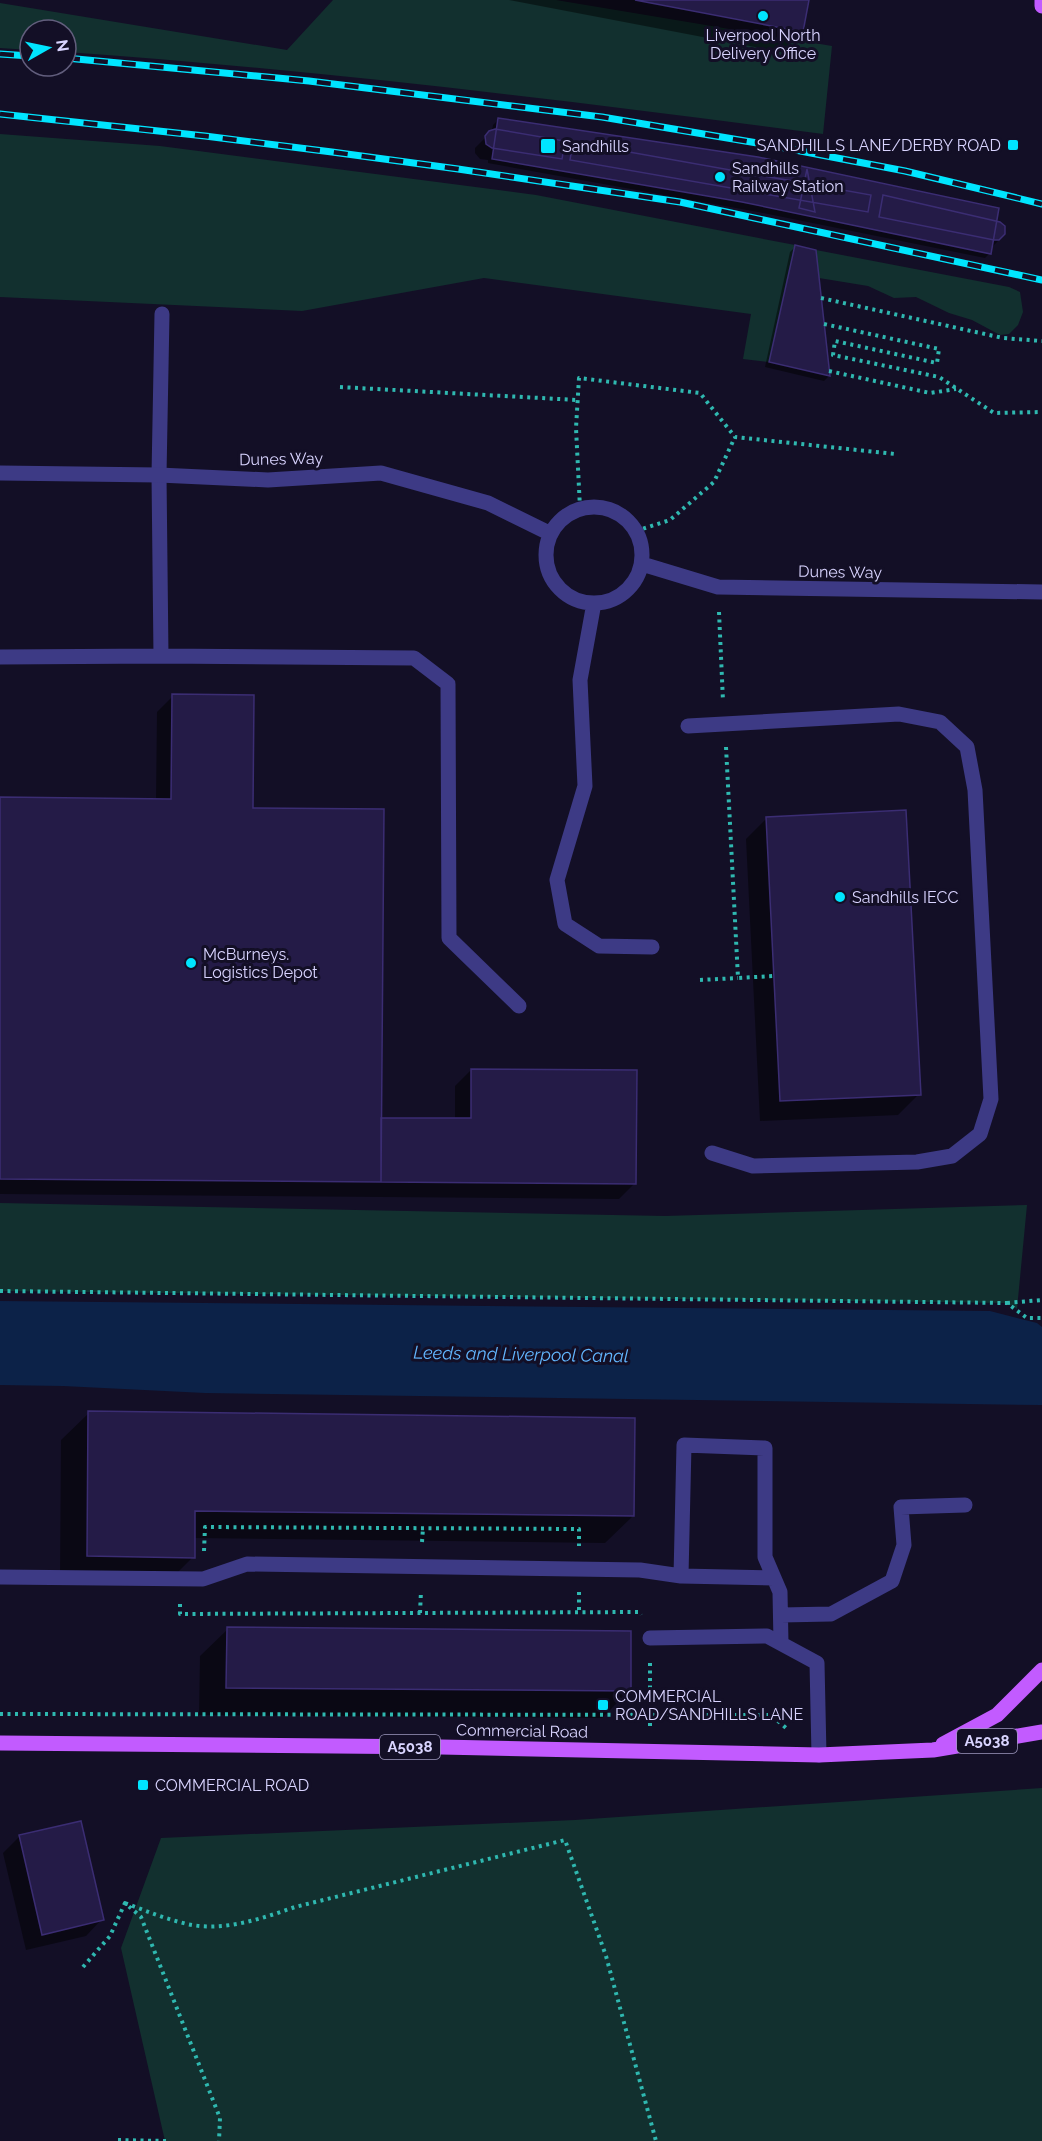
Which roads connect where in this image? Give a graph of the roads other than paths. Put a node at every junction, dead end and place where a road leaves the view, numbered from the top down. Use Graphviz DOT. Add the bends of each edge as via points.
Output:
graph roads {
  1 [pos="1042,0"];
  2 [pos="1042,6"];
  3 [pos="162,314"];
  4 [pos="0,473"];
  5 [pos="159,475"];
  6 [pos="551,534"];
  7 [pos="642,564"];
  8 [pos="1042,592"];
  9 [pos="594,603"];
  10 [pos="161,656"];
  11 [pos="0,657"];
  12 [pos="688,726"];
  13 [pos="652,947"];
  14 [pos="519,1006"];
  15 [pos="712,1153"];
  16 [pos="964,1505"];
  17 [pos="681,1576"];
  18 [pos="0,1577"];
  19 [pos="774,1578"];
  20 [pos="781,1616"];
  21 [pos="650,1638"];
  22 [pos="781,1643"];
  23 [pos="1042,1670"];
  24 [pos="1042,1732"];
  25 [pos="0,1743"];
  26 [pos="933,1750"];
  27 [pos="819,1755"];
  1 -- 2 [label="main road"];
  3 -- 5 [label="street"];
  4 -- 5 [label="street, Dunes Way"];
  5 -- 6 [label="street, Dunes Way" via="268,480 381,473 488,504"];
  5 -- 10 [label="street"];
  6 -- 7 [label="street" via="566,515 580,508 611,509 626,518 636,531 642,547"];
  6 -- 9 [label="street" via="546,554 555,583 579,601"];
  7 -- 8 [label="street, Dunes Way" via="718,587"];
  7 -- 9 [label="street" via="625,592"];
  9 -- 13 [label="street" via="580,680 585,786 557,880 565,924 599,946"];
  10 -- 11 [label="street"];
  10 -- 14 [label="street" via="414,658 448,684 449,938"];
  12 -- 15 [label="street" via="899,714 940,722 967,747 975,790 991,1099 980,1134 952,1156 917,1162 753,1166"];
  16 -- 20 [label="street" via="901,1508 904,1545 892,1581 831,1614"];
  17 -- 18 [label="street" via="640,1570 247,1563 203,1579"];
  17 -- 19 [label="street"];
  17 -- 19 [label="street" via="684,1445 765,1448 765,1557"];
  19 -- 20 [label="street" via="780,1592"];
  20 -- 22 [label="street"];
  21 -- 22 [label="street" via="767,1636"];
  22 -- 27 [label="street" via="817,1663"];
  23 -- 26 [label="main road" via="997,1715"];
  24 -- 26 [label="main road, Commercial Road / A5038"];
  25 -- 27 [label="main road, Commercial Road / A5038"];
  26 -- 27 [label="main road, Commercial Road / A5038"];
}
